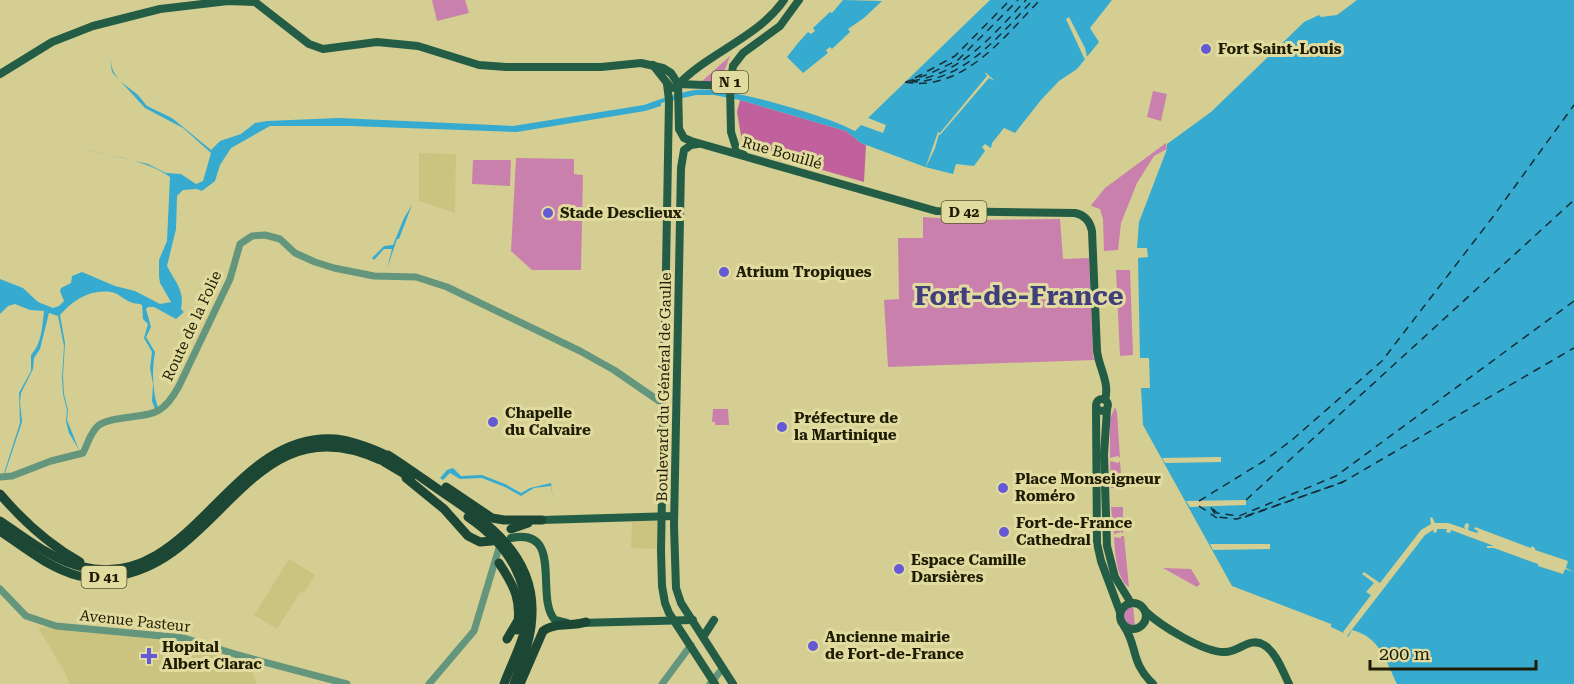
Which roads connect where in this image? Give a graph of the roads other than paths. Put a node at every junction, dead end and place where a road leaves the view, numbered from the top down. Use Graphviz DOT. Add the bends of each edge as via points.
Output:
graph roads {
  1 [pos="262,0"];
  2 [pos="784,0"];
  3 [pos="799,0"];
  4 [pos="230,1"];
  5 [pos="291,30"];
  6 [pos="653,65"];
  7 [pos="700,67"];
  8 [pos="667,70"];
  9 [pos="0,74"];
  10 [pos="673,86"];
  11 [pos="730,86"];
  12 [pos="731,132"];
  13 [pos="700,144"];
  14 [pos="717,149"];
  15 [pos="747,157"];
  16 [pos="1105,399"];
  17 [pos="662,403"];
  18 [pos="678,403"];
  19 [pos="1096,408"];
  20 [pos="1107,410"];
  21 [pos="676,453"];
  22 [pos="404,470"];
  23 [pos="0,477"];
  24 [pos="0,494"];
  25 [pos="661,516"];
  26 [pos="675,516"];
  27 [pos="542,520"];
  28 [pos="0,521"];
  29 [pos="201,522"];
  30 [pos="0,531"];
  31 [pos="511,533"];
  32 [pos="496,545"];
  33 [pos="499,563"];
  34 [pos="108,571"];
  35 [pos="0,589"];
  36 [pos="528,594"];
  37 [pos="1131,603"];
  38 [pos="1145,611"];
  39 [pos="1120,612"];
  40 [pos="519,617"];
  41 [pos="714,620"];
  42 [pos="586,622"];
  43 [pos="676,622"];
  44 [pos="695,624"];
  45 [pos="1124,626"];
  46 [pos="684,633"];
  47 [pos="703,637"];
  48 [pos="507,639"];
  49 [pos="691,645"];
  50 [pos="723,668"];
  51 [pos="713,683"];
  52 [pos="347,684"];
  53 [pos="429,684"];
  54 [pos="503,684"];
  55 [pos="514,684"];
  56 [pos="520,684"];
  57 [pos="662,684"];
  58 [pos="733,684"];
  59 [pos="1153,684"];
  60 [pos="1289,684"];
  1 -- 5 [label="main road"];
  2 -- 7 [label="main road, N 1" via="761,24"];
  3 -- 11 [label="main road, N 1" via="780,26 737,58"];
  4 -- 5 [label="main road" via="255,2"];
  4 -- 9 [label="main road" via="160,9 93,26 52,42"];
  5 -- 6 [label="main road" via="309,44 324,49 366,42 396,43 479,65 506,68"];
  6 -- 8 [label="main road"];
  6 -- 10 [label="main road, Boulevard du Général de Gaulle"];
  7 -- 8 [label="main road"];
  7 -- 10 [label="main road, N 1"];
  8 -- 10 [label="main road" via="674,76"];
  10 -- 11 [label="main road"];
  10 -- 13 [label="main road, Boulevard du Général de Gaulle" via="680,98 680,132 687,140"];
  10 -- 17 [label="main road, Boulevard du Général de Gaulle" via="669,100"];
  11 -- 12 [label="main road, N 1"];
  12 -- 14 [label="main road" via="726,144"];
  12 -- 15 [label="main road" via="737,150"];
  13 -- 14 [label="main road, Rue Bouillé / D 42"];
  13 -- 18 [label="main road, Boulevard du Général de Gaulle" via="684,150 681,168"];
  14 -- 15 [label="main road, Rue Bouillé / D 42"];
  15 -- 16 [label="main road, Rue Bouillé / D 42" via="936,211 1075,213 1086,218 1092,231 1097,351 1107,385"];
  16 -- 19 [label="main road" via="1098,400"];
  16 -- 20 [label="main road"];
  17 -- 18 [label="main road"];
  17 -- 21 [label="main road" via="672,417"];
  17 -- 23 [label="street, Route de la Folie" via="580,351 447,287 416,278 374,276 334,268 295,253 280,239 257,235 238,248 230,279 179,386 163,410 107,421 94,431 83,453"];
  17 -- 25 [label="main road, Boulevard du Général de Gaulle"];
  18 -- 21 [label="main road, Boulevard du Général de Gaulle"];
  19 -- 20 [label="main road" via="1101,412"];
  19 -- 39 [label="main road" via="1097,543"];
  20 -- 37 [label="main road" via="1107,546 1117,583"];
  21 -- 26 [label="main road, Boulevard du Général de Gaulle"];
  22 -- 27 [label="highway" via="427,476 492,518"];
  22 -- 29 [label="highway, D 41" via="353,442 333,439 294,445 248,474"];
  22 -- 32 [label="highway" via="412,484 444,509 466,534"];
  22 -- 36 [label="highway, D 41" via="478,520 526,575"];
  24 -- 34 [label="highway" via="27,524 60,550 86,565"];
  25 -- 26 [label="main road"];
  25 -- 27 [label="main road"];
  25 -- 43 [label="main road, Boulevard du Général de Gaulle" via="662,586 665,603"];
  26 -- 44 [label="main road, Boulevard du Général de Gaulle" via="676,592"];
  27 -- 31 [label="highway"];
  28 -- 34 [label="highway, D 41" via="62,560"];
  29 -- 30 [label="highway, D 41" via="171,554 146,569 95,578 56,568"];
  29 -- 34 [label="highway, D 41" via="155,557"];
  31 -- 42 [label="main road" via="529,538 542,548 552,618 562,623"];
  32 -- 53 [label="street" via="474,631"];
  33 -- 40 [label="highway" via="515,588"];
  35 -- 52 [label="street, Avenue Pasteur" via="26,616 56,626 184,638"];
  36 -- 54 [label="highway, D 41" via="522,637"];
  36 -- 55 [label="highway, D 41" via="531,631"];
  37 -- 38 [label="main road"];
  37 -- 39 [label="main road"];
  38 -- 45 [label="main road" via="1146,619 1140,628 1130,630"];
  38 -- 60 [label="main road" via="1169,630 1219,652 1261,643 1268,647"];
  39 -- 45 [label="main road"];
  40 -- 48 [label="highway"];
  40 -- 54 [label="highway"];
  41 -- 47 [label="main road"];
  42 -- 43 [label="main road"];
  42 -- 56 [label="highway" via="551,626 543,631"];
  43 -- 44 [label="main road"];
  43 -- 46 [label="main road, Boulevard du Général de Gaulle"];
  44 -- 46 [label="main road"];
  44 -- 47 [label="main road, Boulevard du Général de Gaulle"];
  45 -- 59 [label="main road" via="1138,667"];
  46 -- 49 [label="main road, Boulevard du Général de Gaulle"];
  47 -- 50 [label="main road, Boulevard du Général de Gaulle"];
  49 -- 51 [label="main road, Boulevard du Général de Gaulle"];
  49 -- 57 [label="street"];
  50 -- 51 [label="street"];
  50 -- 58 [label="main road, Boulevard du Général de Gaulle"];
}
